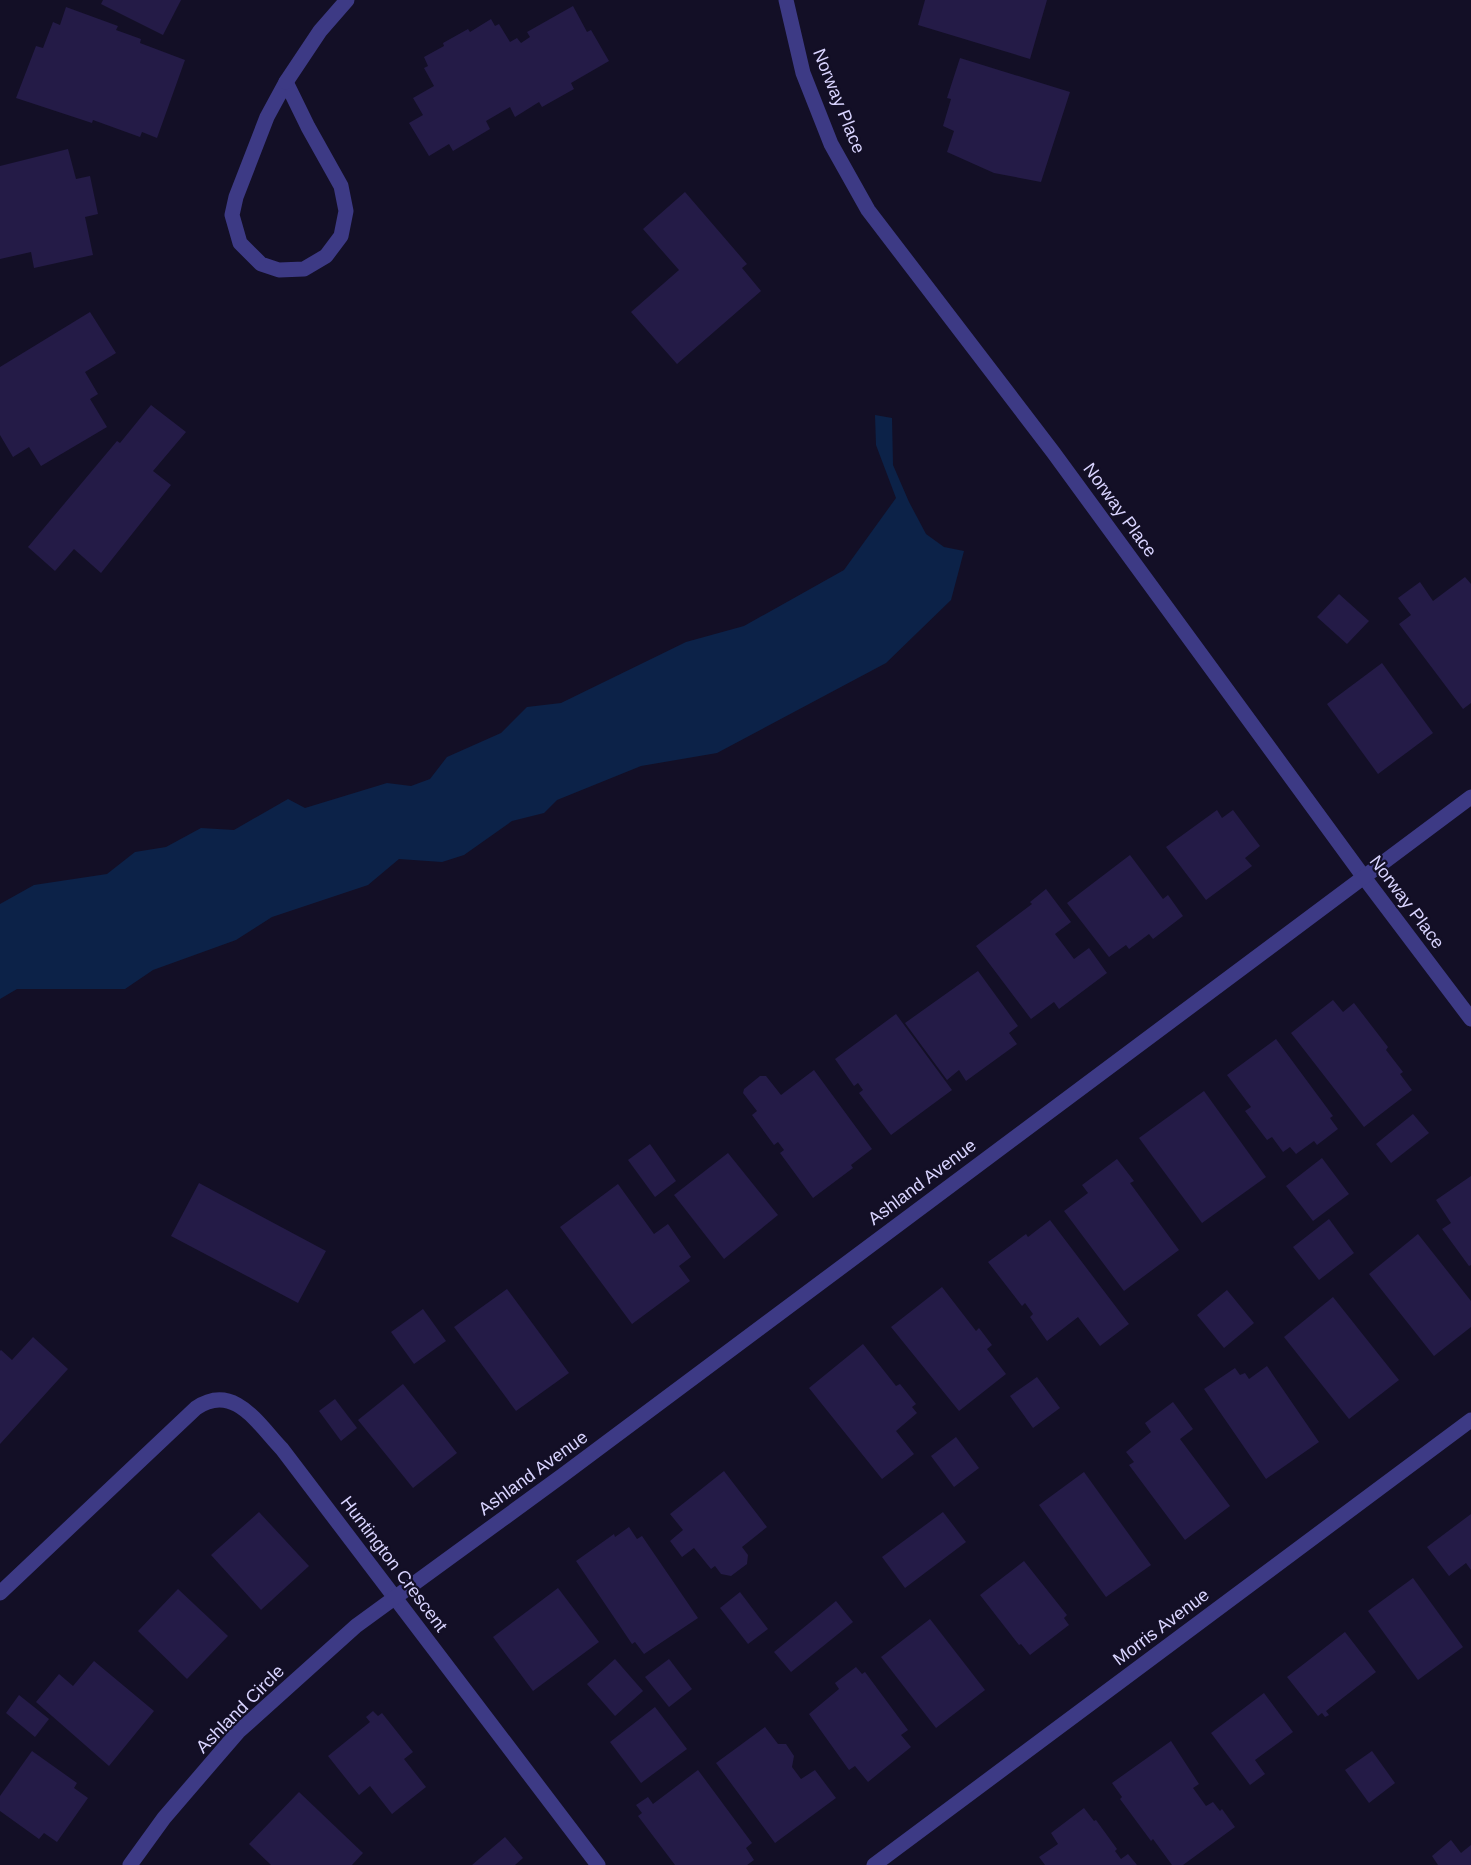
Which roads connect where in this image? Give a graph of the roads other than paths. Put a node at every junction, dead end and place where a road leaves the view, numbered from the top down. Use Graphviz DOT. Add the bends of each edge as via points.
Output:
graph roads {
  1 [pos="347,0"];
  2 [pos="786,0"];
  3 [pos="286,82"];
  4 [pos="1471,796"];
  5 [pos="1363,876"];
  6 [pos="1471,1019"];
  7 [pos="1471,1420"];
  8 [pos="0,1593"];
  9 [pos="395,1597"];
  10 [pos="130,1865"];
  11 [pos="598,1865"];
  12 [pos="874,1865"];
  1 -- 3 [label="street" via="320,31"];
  2 -- 5 [label="street, Norway Place" via="807,83 831,144 868,210 1053,452"];
  3 -- 3 [label="street" via="341,186 346,211 341,236 326,256 304,269 279,270 261,264 240,243 232,215 267,117"];
  4 -- 5 [label="street, Ashland Avenue"];
  5 -- 6 [label="street, Norway Place"];
  5 -- 9 [label="street, Ashland Avenue"];
  7 -- 12 [label="street, Morris Avenue"];
  8 -- 9 [label="street, Huntington Crescent" via="196,1408 207,1401 226,1399 240,1405 282,1449"];
  9 -- 10 [label="street, Ashland Circle" via="356,1626 238,1732 164,1818"];
  9 -- 11 [label="street, Huntington Crescent"];
}
